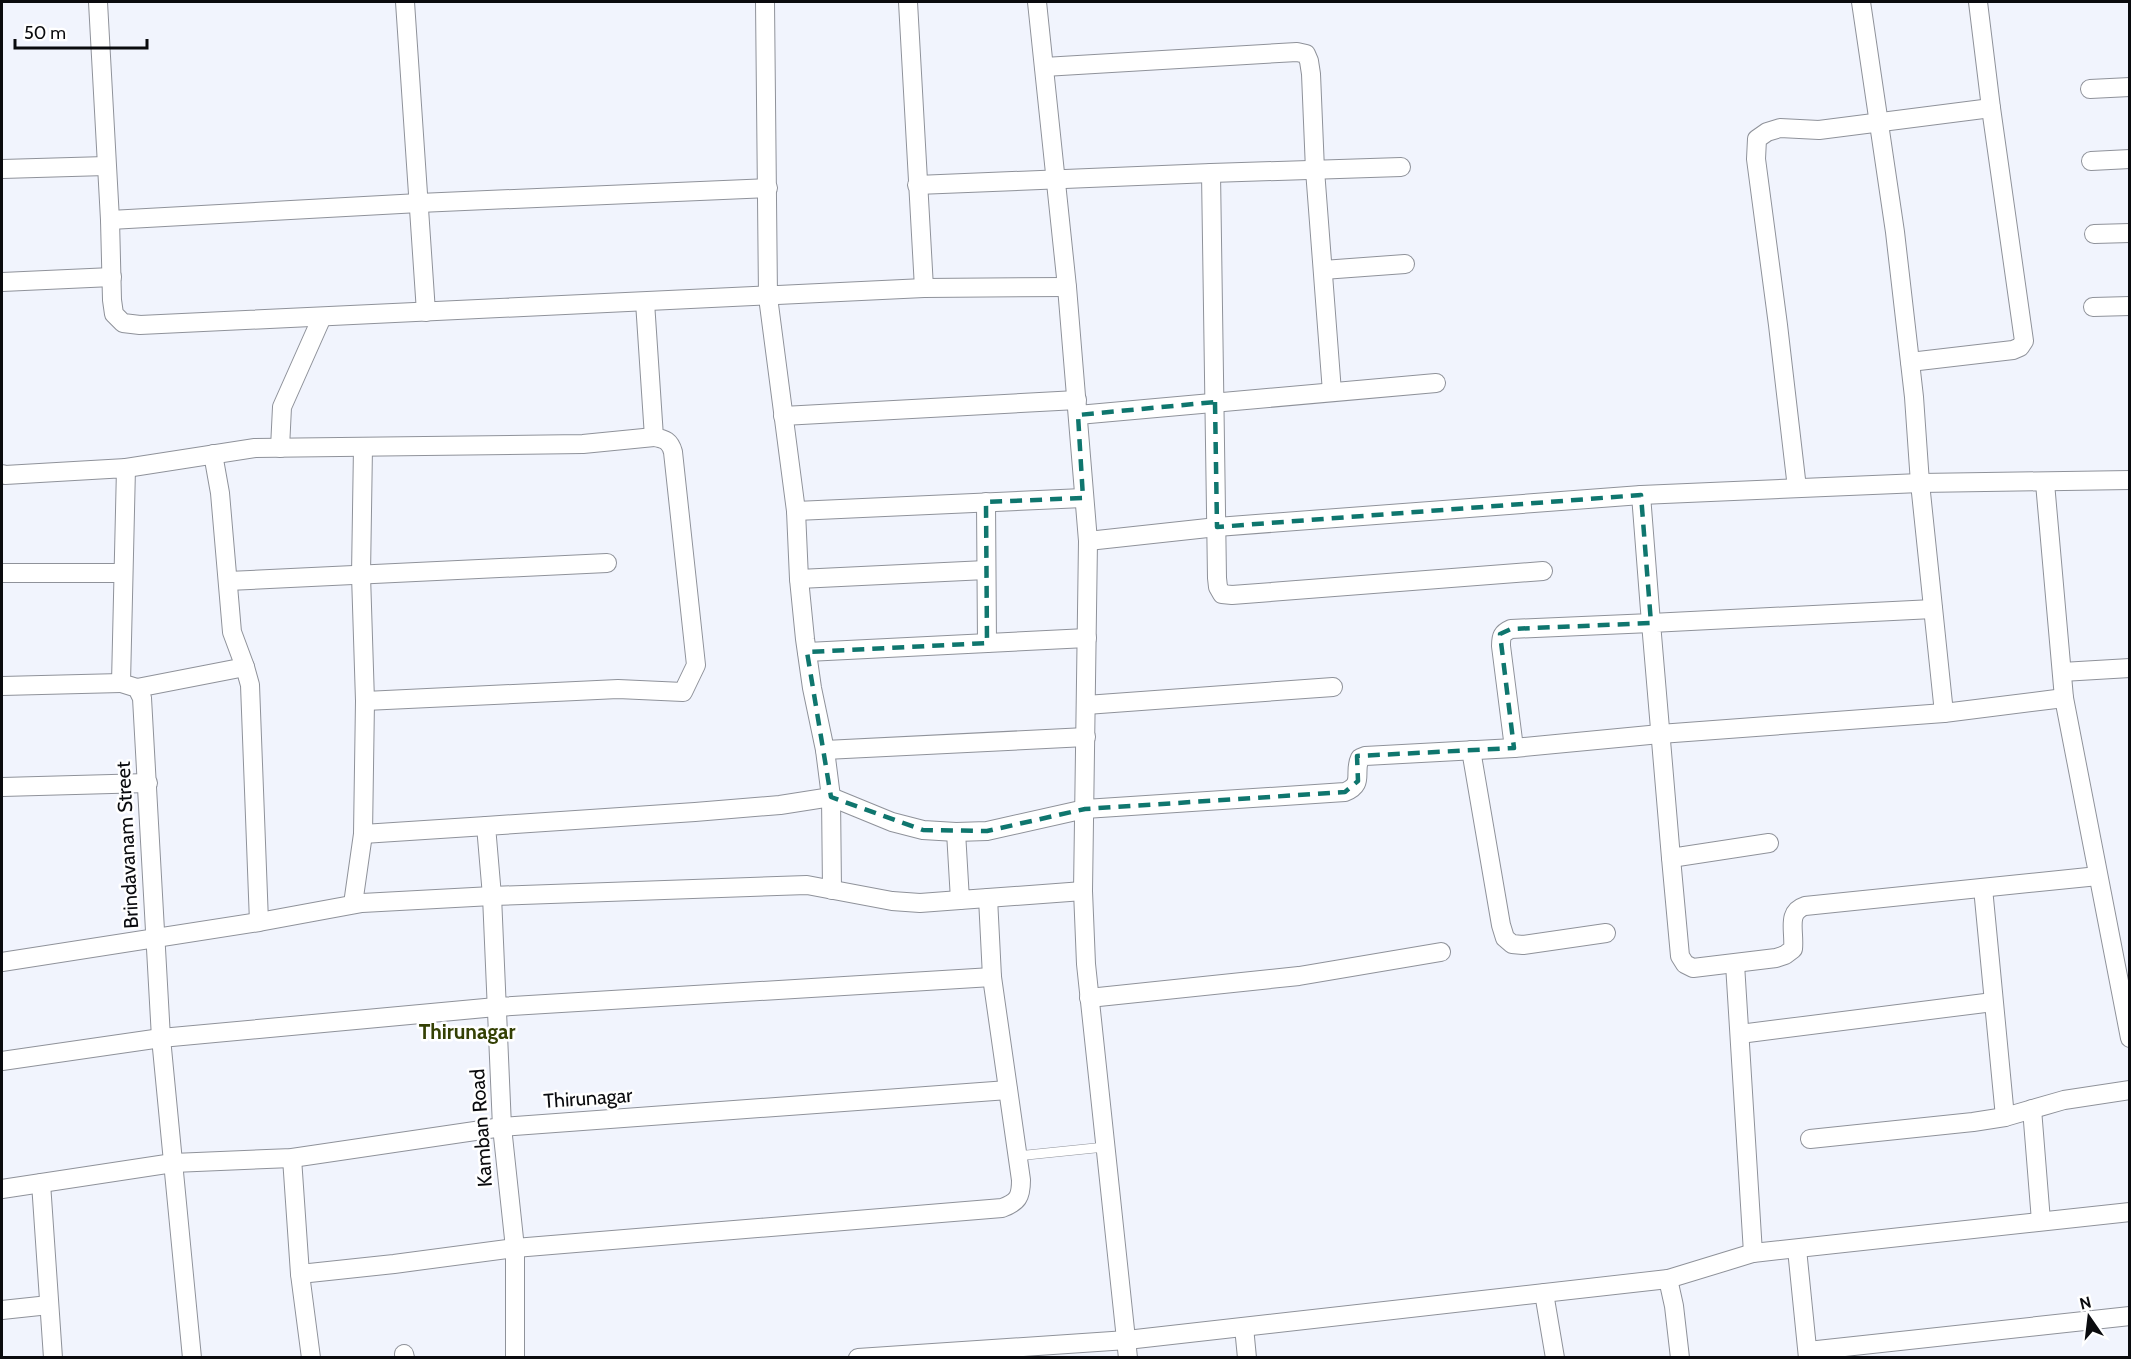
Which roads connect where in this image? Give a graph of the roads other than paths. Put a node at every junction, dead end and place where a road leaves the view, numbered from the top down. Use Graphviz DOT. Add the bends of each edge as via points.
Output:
graph roads {
  1 [pos="98,2"];
  2 [pos="405,2"];
  3 [pos="765,2"];
  4 [pos="908,2"];
  5 [pos="1037,2"];
  6 [pos="1862,2"];
  7 [pos="1978,2"];
  8 [pos="1044,67"];
  9 [pos="2130,87"];
  10 [pos="2090,89"];
  11 [pos="1990,108"];
  12 [pos="1880,121"];
  13 [pos="2130,159"];
  14 [pos="2091,161"];
  15 [pos="106,166"];
  16 [pos="1401,167"];
  17 [pos="2,169"];
  18 [pos="1315,170"];
  19 [pos="1211,173"];
  20 [pos="1056,179"];
  21 [pos="917,185"];
  22 [pos="768,188"];
  23 [pos="419,203"];
  24 [pos="110,220"];
  25 [pos="2130,233"];
  26 [pos="2094,234"];
  27 [pos="1405,264"];
  28 [pos="1323,270"];
  29 [pos="112,277"];
  30 [pos="2,282"];
  31 [pos="1067,287"];
  32 [pos="924,288"];
  33 [pos="768,297"];
  34 [pos="645,302"];
  35 [pos="2130,306"];
  36 [pos="2093,307"];
  37 [pos="426,312"];
  38 [pos="322,317"];
  39 [pos="1910,362"];
  40 [pos="1436,383"];
  41 [pos="1332,392"];
  42 [pos="1215,402"];
  43 [pos="1077,407"];
  44 [pos="783,416"];
  45 [pos="654,437"];
  46 [pos="363,447"];
  47 [pos="280,448"];
  48 [pos="213,454"];
  49 [pos="126,468"];
  50 [pos="2,474"];
  51 [pos="2130,480"];
  52 [pos="1920,483"];
  53 [pos="2045,483"];
  54 [pos="1797,488"];
  55 [pos="1641,495"];
  56 [pos="1083,498"];
  57 [pos="986,502"];
  58 [pos="796,511"];
  59 [pos="1217,527"];
  60 [pos="1088,541"];
  61 [pos="607,563"];
  62 [pos="986,570"];
  63 [pos="1543,571"];
  64 [pos="2,573"];
  65 [pos="123,573"];
  66 [pos="361,575"];
  67 [pos="798,579"];
  68 [pos="228,581"];
  69 [pos="1933,609"];
  70 [pos="1651,623"];
  71 [pos="1087,638"];
  72 [pos="987,643"];
  73 [pos="807,652"];
  74 [pos="245,667"];
  75 [pos="2130,668"];
  76 [pos="2062,672"];
  77 [pos="2,686"];
  78 [pos="129,686"];
  79 [pos="1333,687"];
  80 [pos="2064,698"];
  81 [pos="365,701"];
  82 [pos="1086,705"];
  83 [pos="1944,713"];
  84 [pos="1660,734"];
  85 [pos="1086,737"];
  86 [pos="1514,748"];
  87 [pos="825,750"];
  88 [pos="1471,750"];
  89 [pos="147,783"];
  90 [pos="2,787"];
  91 [pos="831,797"];
  92 [pos="1085,808"];
  93 [pos="486,826"];
  94 [pos="956,832"];
  95 [pos="363,834"];
  96 [pos="1769,843"];
  97 [pos="1671,858"];
  98 [pos="2098,876"];
  99 [pos="1983,888"];
  100 [pos="832,890"];
  101 [pos="1083,891"];
  102 [pos="492,896"];
  103 [pos="988,898"];
  104 [pos="960,900"];
  105 [pos="353,904"];
  106 [pos="259,922"];
  107 [pos="1606,933"];
  108 [pos="154,938"];
  109 [pos="1441,952"];
  110 [pos="2,962"];
  111 [pos="1735,964"];
  112 [pos="992,977"];
  113 [pos="1089,998"];
  114 [pos="1993,1002"];
  115 [pos="496,1007"];
  116 [pos="1740,1034"];
  117 [pos="161,1038"];
  118 [pos="2130,1038"];
  119 [pos="2,1061"];
  120 [pos="1008,1090"];
  121 [pos="2130,1090"];
  122 [pos="2032,1109"];
  123 [pos="2005,1117"];
  124 [pos="502,1127"];
  125 [pos="1810,1139"];
  126 [pos="1105,1146"];
  127 [pos="1017,1156"];
  128 [pos="292,1158"];
  129 [pos="173,1163"];
  130 [pos="41,1183"];
  131 [pos="2,1189"];
  132 [pos="2130,1212"];
  133 [pos="2041,1221"];
  134 [pos="514,1248"];
  135 [pos="1797,1249"];
  136 [pos="1753,1253"];
  137 [pos="300,1274"];
  138 [pos="1668,1279"];
  139 [pos="1544,1293"];
  140 [pos="49,1305"];
  141 [pos="2,1310"];
  142 [pos="2130,1316"];
  143 [pos="1244,1327"];
  144 [pos="1128,1348"];
  145 [pos="990,1353"];
  146 [pos="1808,1354"];
  147 [pos="877,1357"];
  148 [pos="53,1358"];
  149 [pos="192,1358"];
  150 [pos="310,1358"];
  151 [pos="515,1358"];
  152 [pos="858,1358"];
  153 [pos="1247,1358"];
  154 [pos="1555,1358"];
  155 [pos="1680,1358"];
  1 -- 15 [label="street"];
  2 -- 23 [label="street"];
  3 -- 22 [label="street"];
  4 -- 21 [label="street"];
  5 -- 8 [label="street"];
  6 -- 12 [label="street"];
  7 -- 11 [label="street"];
  8 -- 18 [label="street" via="1306,54"];
  8 -- 20 [label="street"];
  9 -- 10 [label="street"];
  11 -- 12 [label="street"];
  11 -- 39 [label="street" via="2024,341 2013,350"];
  12 -- 39 [label="street"];
  12 -- 54 [label="street" via="1819,130 1780,128 1757,139 1756,159"];
  13 -- 14 [label="street"];
  15 -- 17 [label="street"];
  15 -- 24 [label="street"];
  16 -- 18 [label="street"];
  18 -- 19 [label="street"];
  18 -- 28 [label="street"];
  19 -- 20 [label="street"];
  19 -- 42 [label="street"];
  20 -- 21 [label="street"];
  20 -- 31 [label="street"];
  21 -- 32 [label="street"];
  22 -- 23 [label="street"];
  22 -- 33 [label="street"];
  23 -- 24 [label="street"];
  23 -- 37 [label="street"];
  24 -- 29 [label="street"];
  25 -- 26 [label="street"];
  27 -- 28 [label="street"];
  28 -- 41 [label="street"];
  29 -- 30 [label="street"];
  29 -- 38 [label="street" via="114,314 123,323"];
  31 -- 32 [label="street"];
  31 -- 43 [label="street"];
  32 -- 33 [label="street"];
  33 -- 34 [label="street"];
  33 -- 44 [label="street"];
  34 -- 37 [label="street"];
  34 -- 45 [label="street"];
  35 -- 36 [label="street"];
  37 -- 38 [label="street"];
  38 -- 47 [label="street" via="282,407"];
  39 -- 52 [label="street"];
  40 -- 41 [label="street"];
  41 -- 42 [label="street"];
  42 -- 43 [label="street"];
  42 -- 59 [label="street"];
  43 -- 44 [label="street"];
  43 -- 56 [label="street"];
  44 -- 58 [label="street"];
  45 -- 46 [label="street" via="583,444"];
  45 -- 81 [label="street" via="666,440 673,452 696,665 683,692 618,689"];
  46 -- 47 [label="street"];
  46 -- 66 [label="street"];
  47 -- 48 [label="street"];
  48 -- 49 [label="street"];
  48 -- 68 [label="street"];
  49 -- 50 [label="street"];
  49 -- 65 [label="street, Brindavanam Street"];
  51 -- 53 [label="street"];
  52 -- 53 [label="street"];
  52 -- 54 [label="street"];
  52 -- 69 [label="street"];
  53 -- 76 [label="street"];
  54 -- 55 [label="street"];
  55 -- 59 [label="street"];
  55 -- 70 [label="street"];
  56 -- 57 [label="street"];
  56 -- 60 [label="street"];
  57 -- 58 [label="street"];
  57 -- 62 [label="street"];
  58 -- 67 [label="street"];
  59 -- 60 [label="street"];
  59 -- 63 [label="street" via="1218,587 1222,594"];
  60 -- 71 [label="street"];
  61 -- 66 [label="street"];
  62 -- 67 [label="street"];
  62 -- 72 [label="street"];
  64 -- 65 [label="street"];
  65 -- 78 [label="street, Brindavanam Street"];
  66 -- 68 [label="street"];
  66 -- 81 [label="street"];
  67 -- 73 [label="street"];
  68 -- 74 [label="street" via="232,632"];
  69 -- 70 [label="street"];
  69 -- 83 [label="street"];
  70 -- 84 [label="street"];
  70 -- 86 [label="street" via="1504,632 1501,646"];
  71 -- 72 [label="street"];
  71 -- 82 [label="street"];
  72 -- 73 [label="street"];
  73 -- 87 [label="street"];
  74 -- 78 [label="street"];
  74 -- 106 [label="street" via="252,714"];
  75 -- 76 [label="street"];
  76 -- 80 [label="street"];
  77 -- 78 [label="street"];
  78 -- 89 [label="street, Brindavanam Street" via="142,698"];
  79 -- 82 [label="street"];
  80 -- 83 [label="street"];
  80 -- 98 [label="street"];
  81 -- 95 [label="street"];
  82 -- 85 [label="street"];
  83 -- 84 [label="street"];
  84 -- 86 [label="street"];
  84 -- 97 [label="street"];
  85 -- 87 [label="street"];
  85 -- 92 [label="street"];
  86 -- 88 [label="street"];
  87 -- 91 [label="street"];
  88 -- 92 [label="street" via="1365,756 1357,764 1358,781 1346,792"];
  88 -- 107 [label="street" via="1505,938 1512,944 1523,945"];
  89 -- 90 [label="street"];
  89 -- 108 [label="street, Brindavanam Street"];
  91 -- 93 [label="street" via="780,805"];
  91 -- 94 [label="street" via="892,822 923,830"];
  91 -- 100 [label="street"];
  92 -- 94 [label="street" via="987,831"];
  92 -- 101 [label="street"];
  93 -- 95 [label="street"];
  93 -- 102 [label="street, Kamban Road"];
  94 -- 104 [label="street"];
  95 -- 105 [label="street"];
  96 -- 97 [label="street"];
  97 -- 111 [label="street" via="1680,956 1693,968"];
  98 -- 99 [label="street"];
  98 -- 118 [label="street"];
  99 -- 111 [label="street" via="1798,908 1793,914 1793,948 1776,958"];
  99 -- 114 [label="street"];
  100 -- 102 [label="street" via="807,885"];
  100 -- 104 [label="street" via="892,902"];
  101 -- 103 [label="street"];
  101 -- 113 [label="street"];
  102 -- 105 [label="street"];
  102 -- 115 [label="street, Kamban Road"];
  103 -- 104 [label="street"];
  103 -- 112 [label="street"];
  105 -- 106 [label="street"];
  106 -- 108 [label="street"];
  108 -- 110 [label="street"];
  108 -- 117 [label="street, Brindavanam Street"];
  109 -- 113 [label="street" via="1299,976"];
  111 -- 116 [label="street"];
  112 -- 115 [label="street"];
  112 -- 120 [label="street"];
  113 -- 126 [label="street"];
  114 -- 116 [label="street"];
  114 -- 123 [label="street"];
  115 -- 117 [label="street"];
  115 -- 124 [label="street, Kamban Road"];
  116 -- 136 [label="street"];
  117 -- 119 [label="street"];
  117 -- 129 [label="street, Brindavanam Street"];
  120 -- 124 [label="street, Thirunagar"];
  120 -- 127 [label="street"];
  121 -- 122 [label="street"];
  122 -- 123 [label="street"];
  122 -- 133 [label="street"];
  123 -- 125 [label="street"];
  124 -- 128 [label="street, Thirunagar"];
  124 -- 134 [label="street, Kamban Road"];
  126 -- 127 [label="lane"];
  126 -- 144 [label="street"];
  127 -- 134 [label="street" via="1021,1194 1016,1203 1002,1208"];
  128 -- 129 [label="street, Thirunagar"];
  128 -- 137 [label="street"];
  129 -- 130 [label="street, Thirunagar"];
  129 -- 149 [label="street, Brindavanam Street"];
  130 -- 131 [label="street, Thirunagar"];
  130 -- 140 [label="street"];
  132 -- 133 [label="street"];
  133 -- 135 [label="street"];
  134 -- 137 [label="street"];
  134 -- 151 [label="street, Kamban Road"];
  135 -- 136 [label="street"];
  135 -- 146 [label="street"];
  136 -- 138 [label="street"];
  137 -- 150 [label="street"];
  138 -- 139 [label="street"];
  138 -- 155 [label="street"];
  139 -- 143 [label="street"];
  139 -- 154 [label="street"];
  140 -- 141 [label="street"];
  140 -- 148 [label="street"];
  142 -- 146 [label="street"];
  143 -- 144 [label="street"];
  143 -- 153 [label="street"];
  144 -- 145 [label="street"];
  145 -- 147 [label="street"];
  147 -- 152 [label="street"];
}
